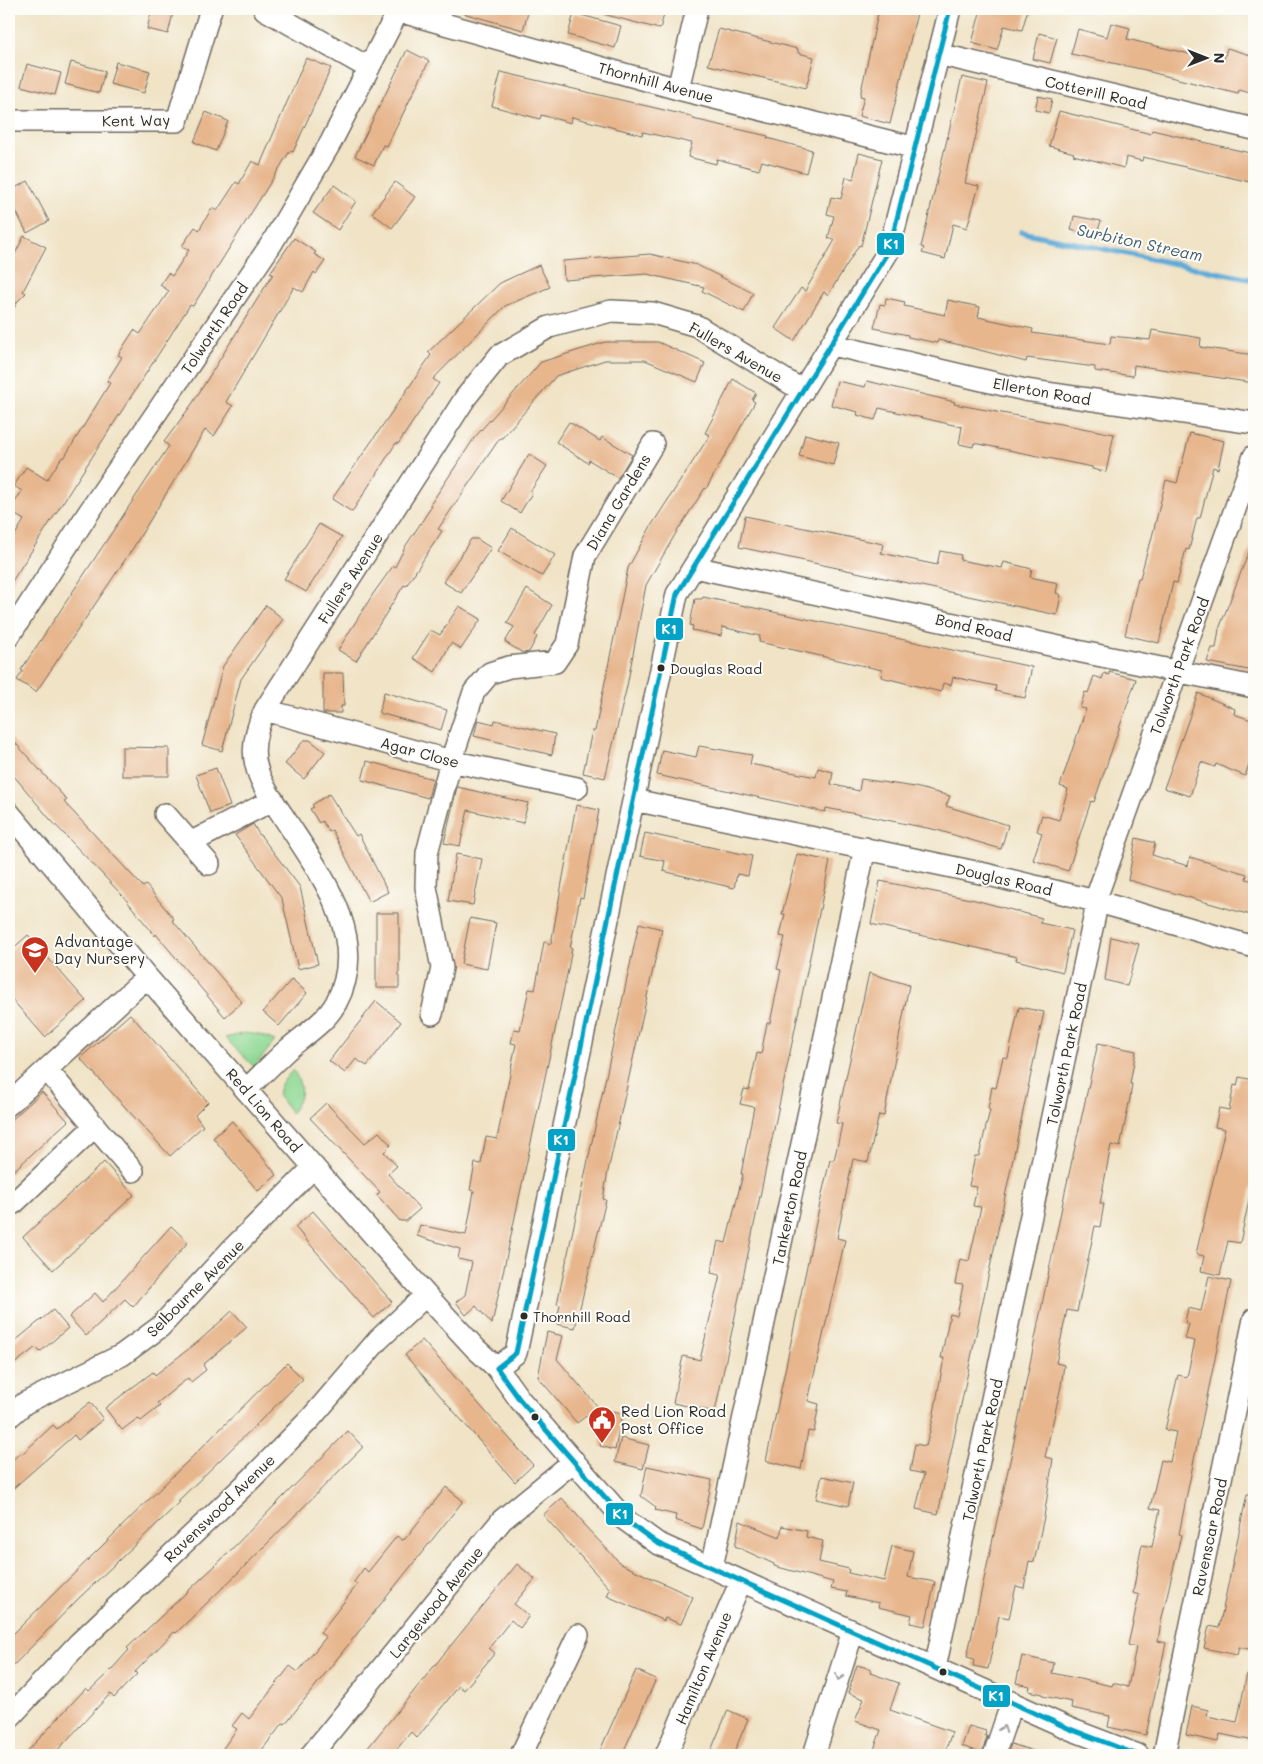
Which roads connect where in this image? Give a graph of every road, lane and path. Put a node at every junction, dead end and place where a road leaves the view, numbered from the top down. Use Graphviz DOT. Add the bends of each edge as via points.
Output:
graph roads {
  1 [pos="211,9"];
  2 [pos="698,9"];
  3 [pos="950,9"];
  4 [pos="270,10"];
  5 [pos="399,10"];
  6 [pos="938,54"];
  7 [pos="369,68"];
  8 [pos="678,89"];
  9 [pos="9,121"];
  10 [pos="1254,129"];
  11 [pos="916,148"];
  12 [pos="832,345"];
  13 [pos="803,391"];
  14 [pos="1254,423"];
  15 [pos="653,444"];
  16 [pos="1254,456"];
  17 [pos="694,566"];
  18 [pos="9,636"];
  19 [pos="1176,672"];
  20 [pos="1254,687"];
  21 [pos="265,710"];
  22 [pos="451,761"];
  23 [pos="577,788"];
  24 [pos="273,800"];
  25 [pos="634,800"];
  26 [pos="9,813"];
  27 [pos="166,814"];
  28 [pos="190,843"];
  29 [pos="865,848"];
  30 [pos="209,864"];
  31 [pos="1094,901"];
  32 [pos="1254,947"];
  33 [pos="146,978"];
  34 [pos="432,1014"];
  35 [pos="47,1070"];
  36 [pos="246,1090"];
  37 [pos="9,1104"];
  38 [pos="95,1126"];
  39 [pos="314,1168"];
  40 [pos="133,1171"];
  41 [pos="14,1203"];
  42 [pos="426,1295"];
  43 [pos="1254,1319"];
  44 [pos="497,1368"];
  45 [pos="9,1417"];
  46 [pos="574,1461"];
  47 [pos="712,1567"];
  48 [pos="741,1581"];
  49 [pos="853,1631"];
  50 [pos="578,1635"];
  51 [pos="935,1668"];
  52 [pos="1012,1702"];
  53 [pos="9,1718"];
  54 [pos="311,1755"];
  55 [pos="521,1755"];
  56 [pos="666,1755"];
  57 [pos="814,1755"];
  58 [pos="994,1755"];
  59 [pos="1138,1755"];
  60 [pos="1164,1755"];
  1 -- 9 [label="street, Kent Way" via="177,121"];
  2 -- 8 [label="street"];
  3 -- 6 [label="street"];
  4 -- 7 [label="street"];
  5 -- 7 [label="street, Tolworth Road"];
  5 -- 8 [label="street, Thornhill Avenue"];
  6 -- 10 [label="street, Cotterill Road"];
  6 -- 11 [label="street"];
  7 -- 18 [label="street, Tolworth Road" via="331,142 272,243"];
  8 -- 11 [label="street, Thornhill Avenue"];
  11 -- 12 [label="street" via="889,250"];
  12 -- 13 [label="street"];
  12 -- 14 [label="street, Ellerton Road" via="1025,390"];
  13 -- 17 [label="street"];
  13 -- 21 [label="street, Fullers Avenue" via="697,326 653,313 611,311 550,327 499,356 466,397"];
  15 -- 22 [label="street, Diana Gardens" via="585,556 567,644 555,662 509,667 490,673 474,692"];
  16 -- 19 [label="street, Tolworth Park Road"];
  17 -- 19 [label="street, Bond Road"];
  17 -- 25 [label="street" via="678,594"];
  19 -- 20 [label="street, Bond Road"];
  19 -- 31 [label="street, Tolworth Park Road"];
  21 -- 22 [label="street, Agar Close"];
  21 -- 24 [label="street, Fullers Avenue" via="254,742 256,765"];
  22 -- 23 [label="street, Agar Close"];
  22 -- 34 [label="street, Diana Gardens" via="427,853 426,886 442,968"];
  24 -- 28 [label="street"];
  24 -- 36 [label="street, Fullers Avenue" via="325,881 338,911 347,951 347,969 344,986 326,1018"];
  25 -- 29 [label="street, Douglas Road"];
  25 -- 44 [label="street" via="516,1353"];
  26 -- 33 [label="street, Red Lion Road"];
  27 -- 28 [label="street"];
  28 -- 30 [label="street"];
  29 -- 31 [label="street, Douglas Road"];
  29 -- 47 [label="street, Tankerton Road"];
  31 -- 32 [label="street, Douglas Road"];
  31 -- 51 [label="street, Tolworth Park Road" via="1094,923"];
  33 -- 35 [label="street"];
  33 -- 36 [label="street, Red Lion Road"];
  35 -- 37 [label="street"];
  35 -- 38 [label="street"];
  36 -- 39 [label="street, Red Lion Road"];
  38 -- 40 [label="street"];
  38 -- 41 [label="street"];
  39 -- 42 [label="street, Red Lion Road"];
  39 -- 45 [label="street, Selbourne Avenue" via="233,1248 160,1327 122,1355 25,1403"];
  42 -- 44 [label="street, Red Lion Road"];
  42 -- 53 [label="street, Ravenswood Avenue" via="378,1340 299,1431 79,1643"];
  43 -- 60 [label="street, Ravenscar Road"];
  44 -- 46 [label="street, Red Lion Road" via="520,1400"];
  46 -- 47 [label="street, Red Lion Road" via="624,1519 641,1533"];
  46 -- 54 [label="street, Largewood Avenue" via="502,1520"];
  47 -- 48 [label="street, Red Lion Road"];
  48 -- 49 [label="street, Red Lion Road"];
  48 -- 56 [label="street, Hamilton Avenue"];
  49 -- 51 [label="street, Red Lion Road"];
  49 -- 57 [label="street, one-way"];
  50 -- 55 [label="street"];
  51 -- 52 [label="street, Red Lion Road"];
  58 -- 52 [label="street, one-way"];
  52 -- 59 [label="street, Red Lion Road"];
}
